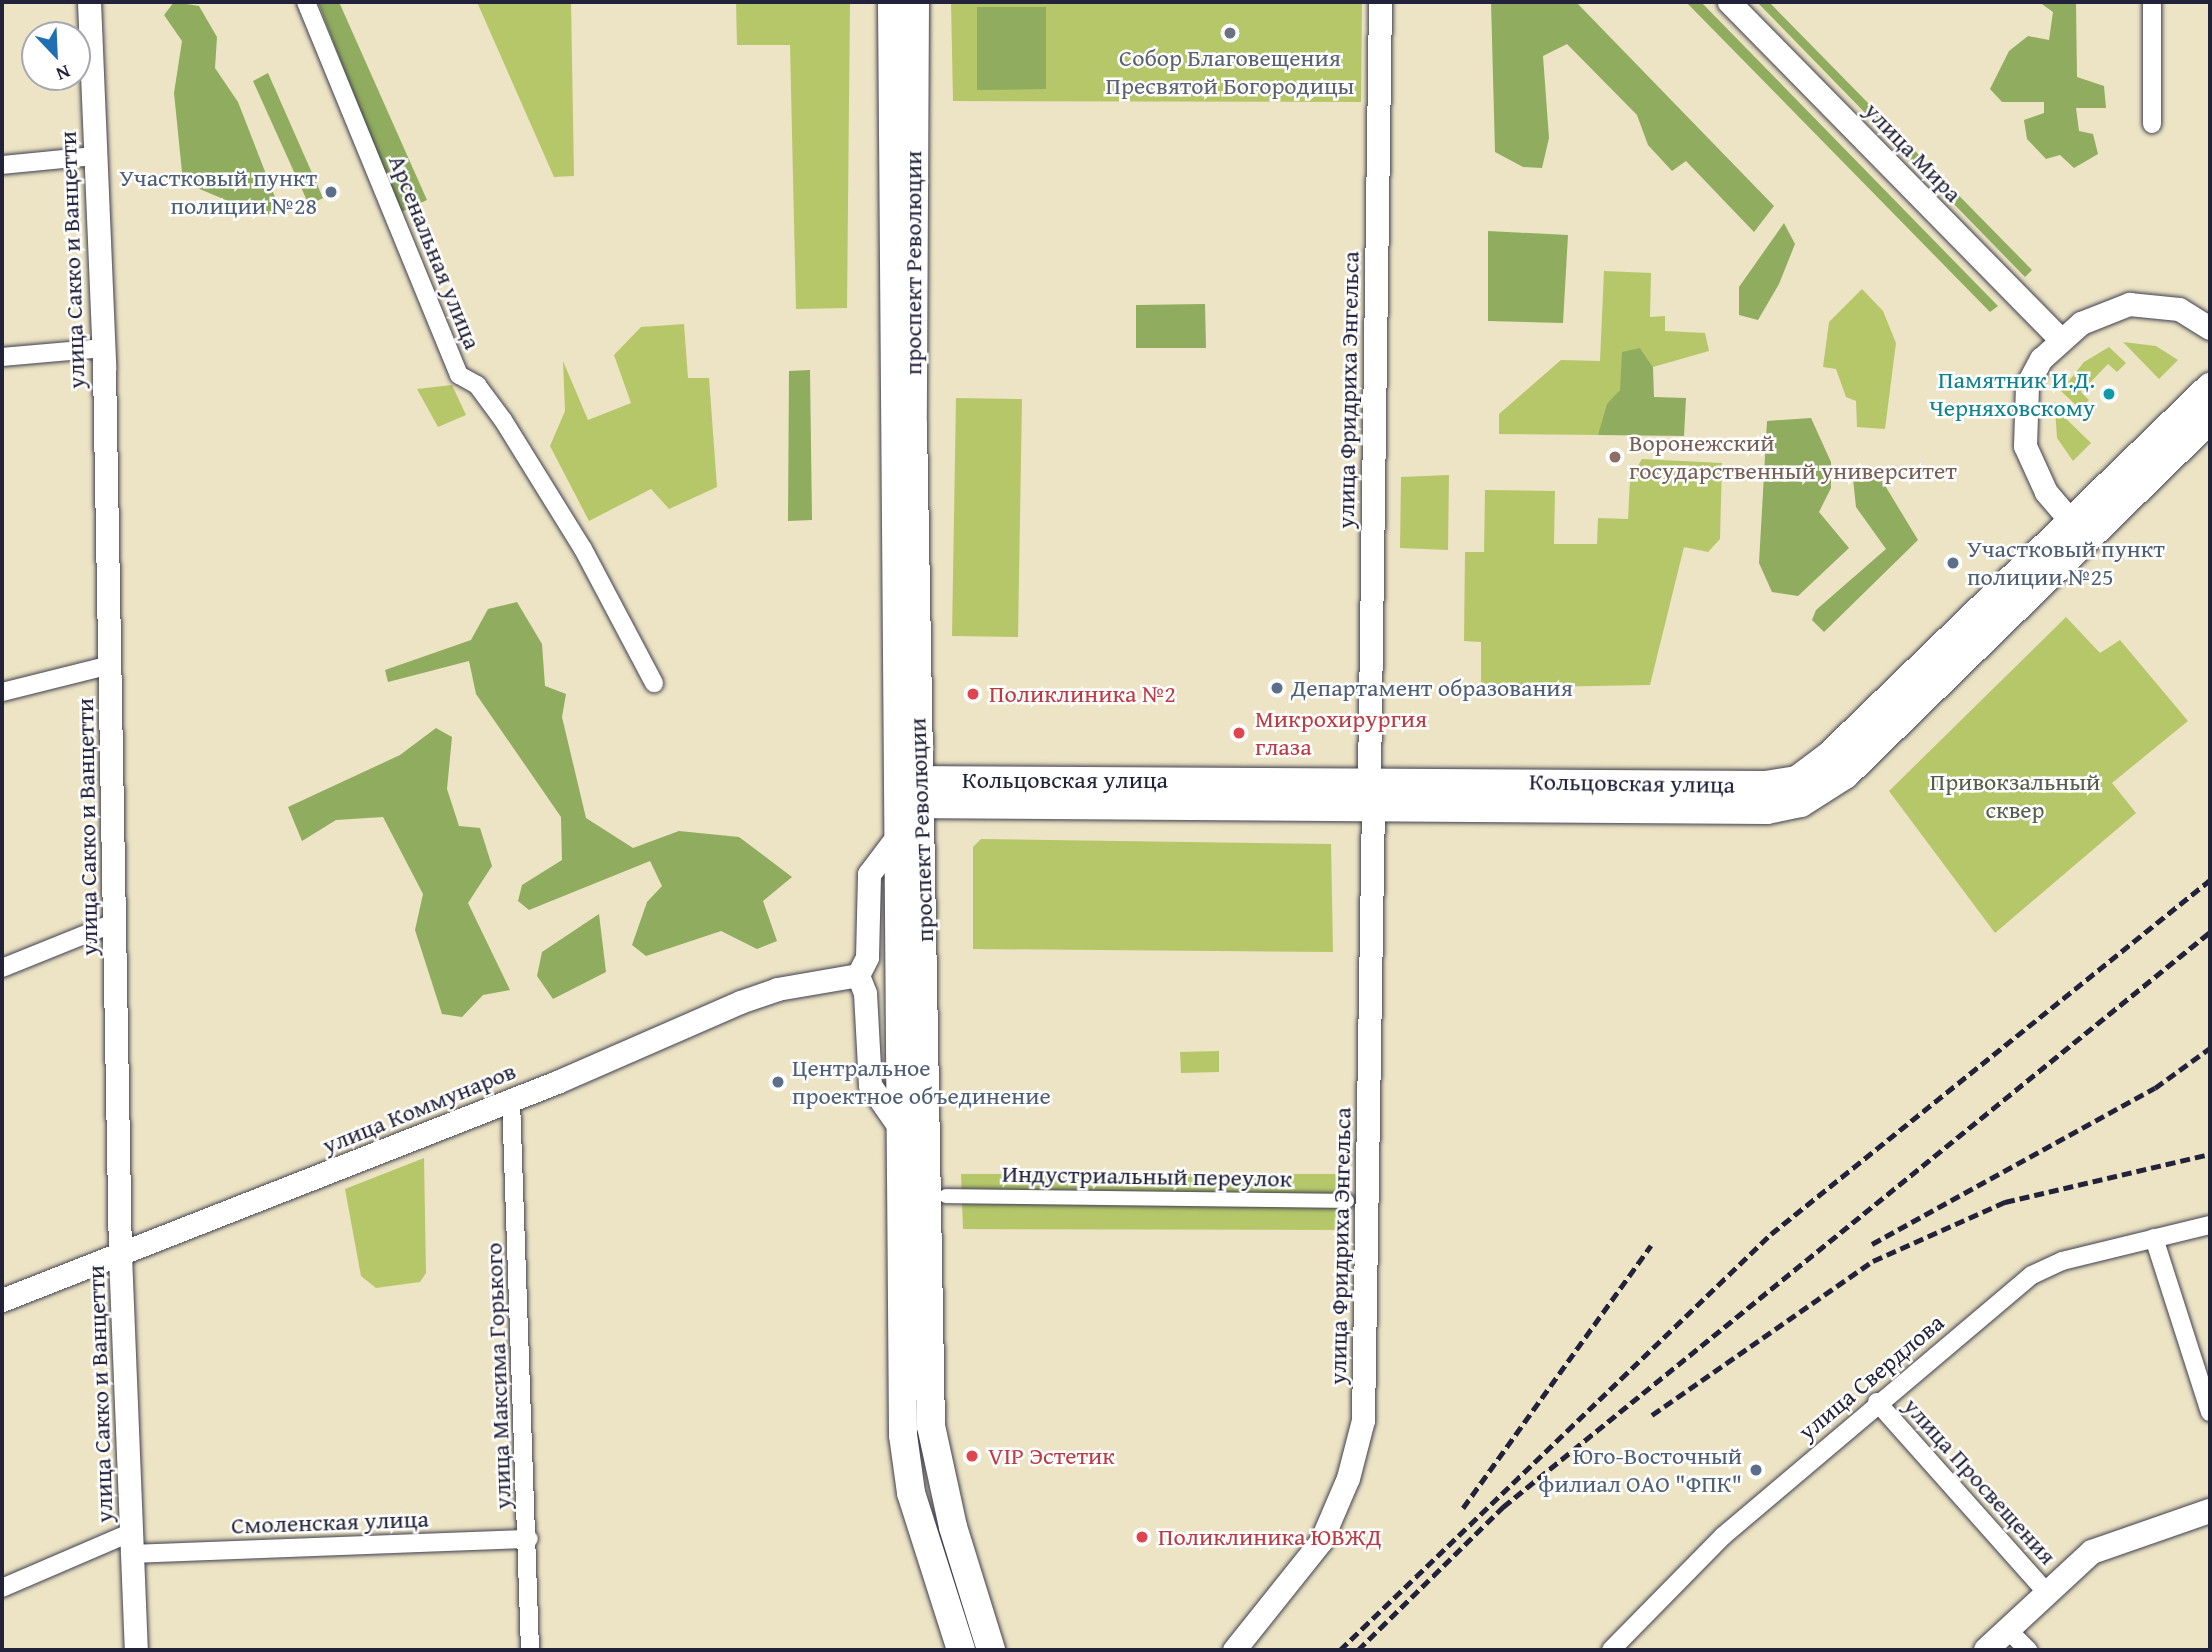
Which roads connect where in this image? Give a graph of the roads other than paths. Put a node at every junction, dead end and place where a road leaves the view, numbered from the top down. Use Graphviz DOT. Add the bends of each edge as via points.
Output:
graph roads {
  1 [pos="89,2"];
  2 [pos="306,2"];
  3 [pos="892,2"];
  4 [pos="915,2"];
  5 [pos="1380,2"];
  6 [pos="1729,2"];
  7 [pos="2152,2"];
  8 [pos="2152,124"];
  9 [pos="93,156"];
  10 [pos="2,165"];
  11 [pos="2210,328"];
  12 [pos="2059,338"];
  13 [pos="104,348"];
  14 [pos="2,357"];
  15 [pos="2210,387"];
  16 [pos="2210,419"];
  17 [pos="2078,530"];
  18 [pos="110,665"];
  19 [pos="654,683"];
  20 [pos="2,692"];
  21 [pos="1371,791"];
  22 [pos="908,792"];
  23 [pos="897,837"];
  24 [pos="116,922"];
  25 [pos="2,968"];
  26 [pos="858,975"];
  27 [pos="510,1100"];
  28 [pos="900,1128"];
  29 [pos="946,1196"];
  30 [pos="1347,1201"];
  31 [pos="2210,1225"];
  32 [pos="2154,1238"];
  33 [pos="120,1255"];
  34 [pos="2,1300"];
  35 [pos="1877,1402"];
  36 [pos="2210,1412"];
  37 [pos="2210,1511"];
  38 [pos="529,1539"];
  39 [pos="132,1543"];
  40 [pos="2,1588"];
  41 [pos="2046,1592"];
  42 [pos="2007,1629"];
  43 [pos="136,1650"];
  44 [pos="530,1650"];
  45 [pos="961,1650"];
  46 [pos="990,1650"];
  47 [pos="1234,1650"];
  48 [pos="1611,1650"];
  49 [pos="1986,1650"];
  50 [pos="2028,1650"];
  1 -- 9 [label="street, улица Сакко и Ванцетти"];
  2 -- 19 [label="street, Арсенальная улица" via="459,375 477,385 503,420 583,549"];
  3 -- 22 [label="main road, проспект Революции"];
  4 -- 22 [label="main road, проспект Революции"];
  5 -- 21 [label="street, улица Фридриха Энгельса"];
  6 -- 12 [label="street, улица Мира"];
  7 -- 8 [label="street"];
  9 -- 10 [label="street"];
  9 -- 13 [label="street, улица Сакко и Ванцетти"];
  11 -- 12 [label="street" via="2179,309 2129,304 2103,310"];
  12 -- 17 [label="street" via="2027,385 2022,416 2033,470"];
  13 -- 14 [label="street"];
  13 -- 18 [label="street, улица Сакко и Ванцетти"];
  15 -- 17 [label="main road, Кольцовская улица"];
  16 -- 17 [label="main road, Кольцовская улица"];
  17 -- 21 [label="main road, Кольцовская улица" via="1844,775 1801,803 1767,810"];
  18 -- 20 [label="street"];
  18 -- 24 [label="street, улица Сакко и Ванцетти"];
  21 -- 22 [label="main road, Кольцовская улица"];
  21 -- 47 [label="street, улица Фридриха Энгельса" via="1363,1420 1348,1478 1321,1541"];
  22 -- 23 [label="main road, проспект Революции"];
  22 -- 46 [label="main road, проспект Революции" via="931,1426 953,1527"];
  23 -- 26 [label="street" via="869,874 867,957"];
  23 -- 28 [label="main road, проспект Революции"];
  24 -- 25 [label="street"];
  24 -- 33 [label="street, улица Сакко и Ванцетти"];
  26 -- 27 [label="street, улица Коммунаров" via="765,993"];
  26 -- 28 [label="street" via="865,993 870,1085"];
  27 -- 33 [label="street, улица Коммунаров"];
  27 -- 38 [label="street, улица Максима Горького"];
  28 -- 45 [label="main road, проспект Революции" via="903,1435 911,1493"];
  29 -- 30 [label="street, Индустриальный переулок"];
  31 -- 32 [label="street, улица Свердлова"];
  32 -- 35 [label="street, улица Свердлова" via="2032,1275"];
  32 -- 36 [label="street"];
  33 -- 34 [label="street, улица Коммунаров"];
  33 -- 39 [label="street, улица Сакко и Ванцетти"];
  35 -- 41 [label="street, улица Просвещения"];
  35 -- 48 [label="street, улица Свердлова" via="1723,1536"];
  37 -- 41 [label="main road" via="2092,1552"];
  38 -- 39 [label="street, Смоленская улица"];
  38 -- 44 [label="street, улица Максима Горького"];
  39 -- 40 [label="street, Смоленская улица"];
  39 -- 43 [label="street, улица Сакко и Ванцетти"];
  41 -- 42 [label="main road"];
  42 -- 49 [label="main road"];
  42 -- 50 [label="street"];
}
